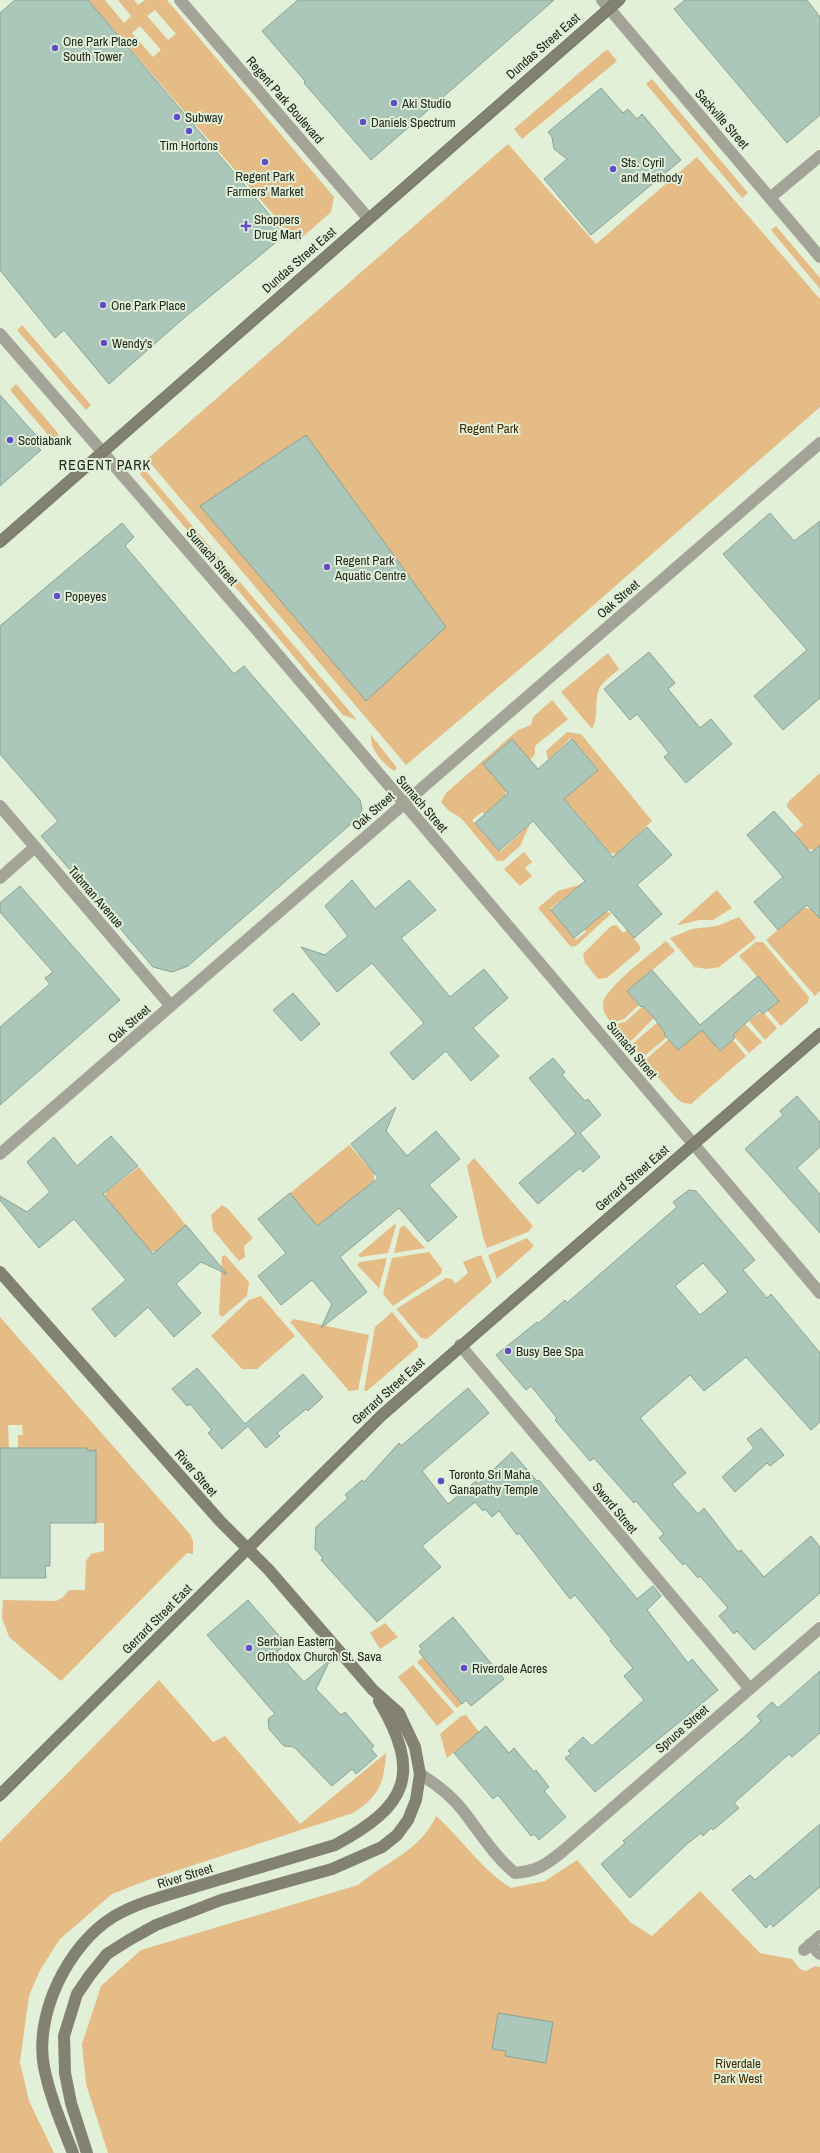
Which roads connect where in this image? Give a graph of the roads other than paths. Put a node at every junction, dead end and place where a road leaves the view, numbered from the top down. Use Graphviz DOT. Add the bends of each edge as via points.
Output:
graph roads {
  1 [pos="180,0"];
  2 [pos="619,0"];
  3 [pos="606,4"];
  4 [pos="820,156"];
  5 [pos="771,197"];
  6 [pos="368,218"];
  7 [pos="820,256"];
  8 [pos="0,334"];
  9 [pos="820,443"];
  10 [pos="103,451"];
  11 [pos="0,542"];
  12 [pos="403,803"];
  13 [pos="0,806"];
  14 [pos="34,847"];
  15 [pos="0,878"];
  16 [pos="170,1006"];
  17 [pos="820,1034"];
  18 [pos="693,1144"];
  19 [pos="0,1154"];
  20 [pos="0,1272"];
  21 [pos="820,1293"];
  22 [pos="460,1345"];
  23 [pos="248,1548"];
  24 [pos="820,1628"];
  25 [pos="750,1689"];
  26 [pos="373,1690"];
  27 [pos="420,1774"];
  28 [pos="0,1795"];
  29 [pos="820,1936"];
  30 [pos="820,1954"];
  31 [pos="73,2153"];
  32 [pos="87,2153"];
  1 -- 6 [label="street, Regent Park Boulevard"];
  2 -- 3 [label="main road, Dundas Street East"];
  3 -- 5 [label="street, Sackville Street"];
  3 -- 6 [label="main road, Dundas Street East"];
  4 -- 5 [label="street"];
  5 -- 7 [label="street, Sackville Street"];
  6 -- 10 [label="main road, Dundas Street East"];
  8 -- 10 [label="street, Sumach Street"];
  9 -- 12 [label="street, Oak Street"];
  10 -- 11 [label="main road, Dundas Street East"];
  10 -- 12 [label="street, Sumach Street"];
  12 -- 16 [label="street, Oak Street"];
  12 -- 18 [label="street, Sumach Street"];
  13 -- 14 [label="street, Tubman Avenue"];
  14 -- 15 [label="street"];
  14 -- 16 [label="street, Tubman Avenue"];
  16 -- 19 [label="street, Oak Street"];
  17 -- 18 [label="main road, Gerrard Street East"];
  18 -- 21 [label="street, Sumach Street"];
  18 -- 22 [label="main road, Gerrard Street East"];
  20 -- 23 [label="main road, River Street" via="220,1520"];
  22 -- 23 [label="main road, Gerrard Street East" via="375,1421"];
  22 -- 25 [label="street, Sword Street"];
  23 -- 26 [label="main road, River Street"];
  23 -- 28 [label="main road, Gerrard Street East"];
  24 -- 25 [label="street, Spruce Street"];
  25 -- 27 [label="street, Spruce Street" via="563,1852 534,1871 516,1873 501,1862 463,1811 435,1783"];
  26 -- 27 [label="main road, River Street" via="399,1713 415,1746"];
  26 -- 31 [label="main road, River Street" via="393,1724 404,1759 395,1798 376,1820 335,1845 148,1902 113,1918 90,1936 62,1973 46,2017 44,2066 52,2097"];
  27 -- 32 [label="main road, River Street" via="416,1800 408,1820 397,1836 382,1848 332,1869 221,1900 163,1922 129,1940 103,1960 77,1994 64,2036 65,2073 71,2103"];
  29 -- 30 [label="street" via="807,1947"];
}
